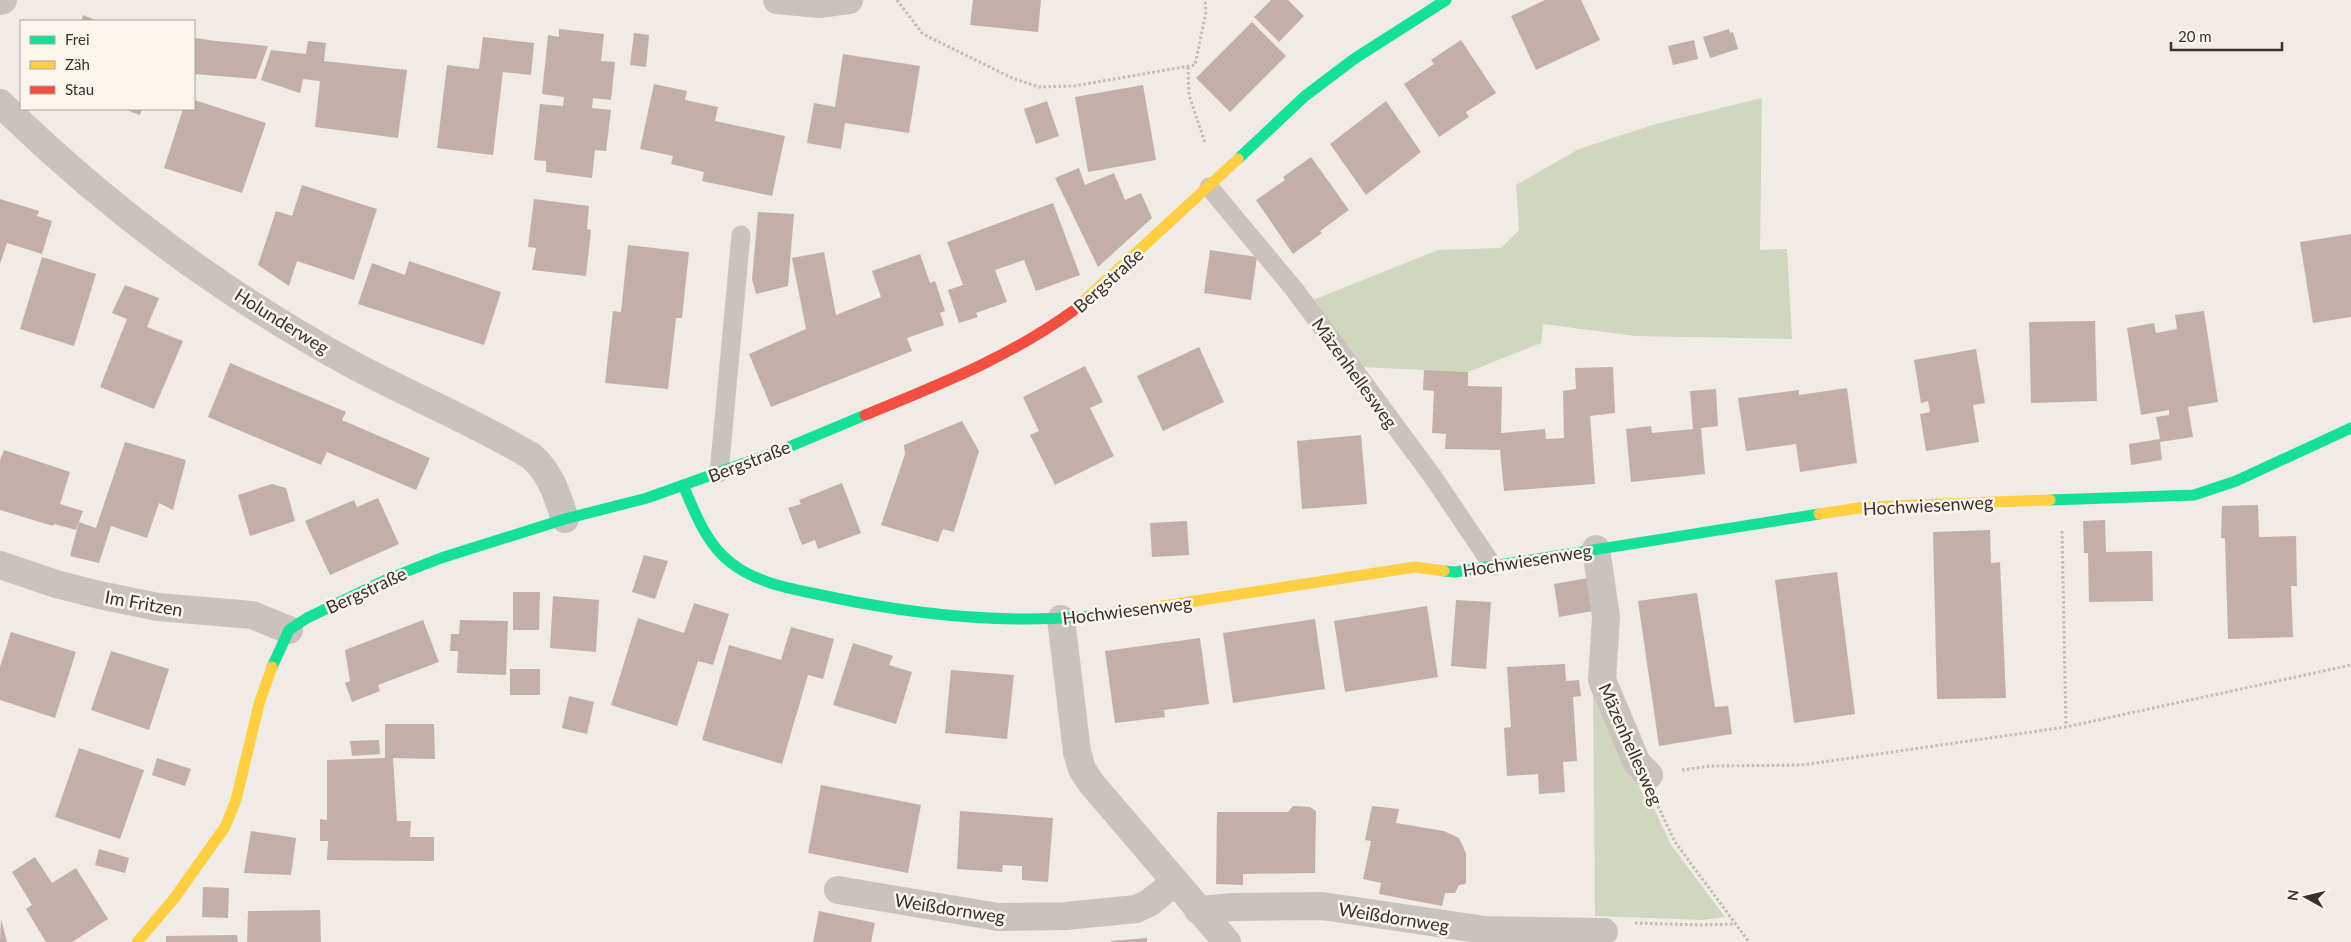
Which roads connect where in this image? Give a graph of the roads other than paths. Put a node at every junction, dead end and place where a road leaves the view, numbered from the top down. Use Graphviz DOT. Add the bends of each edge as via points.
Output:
graph roads {
  1 [pos="777,0"];
  2 [pos="850,0"];
  3 [pos="1446,0"];
  4 [pos="0,103"];
  5 [pos="1214,182"];
  6 [pos="741,236"];
  7 [pos="2351,428"];
  8 [pos="718,473"];
  9 [pos="683,485"];
  10 [pos="565,519"];
  11 [pos="1596,549"];
  12 [pos="0,565"];
  13 [pos="1493,566"];
  14 [pos="1062,619"];
  15 [pos="290,630"];
  16 [pos="1649,775"];
  17 [pos="1174,883"];
  18 [pos="838,890"];
  19 [pos="1198,910"];
  20 [pos="1604,932"];
  21 [pos="137,942"];
  22 [pos="1227,942"];
  1 -- 2 [label="street" via="819,4"];
  3 -- 5 [label="street, Bergstraße" via="1305,96"];
  4 -- 10 [label="street, Holunderweg" via="98,192 206,273 355,366 530,456 551,481"];
  5 -- 8 [label="street, Bergstraße" via="1083,304 1027,343 960,376"];
  5 -- 13 [label="lane, Mäzenhellesweg" via="1433,477"];
  6 -- 8 [label="lane"];
  7 -- 11 [label="street, Hochwiesenweg" via="2208,492 2180,496 1866,507"];
  8 -- 9 [label="street, Bergstraße"];
  9 -- 10 [label="street, Bergstraße" via="640,500"];
  9 -- 14 [label="street, Hochwiesenweg" via="716,548 739,568 768,583 918,614 974,619"];
  10 -- 15 [label="street, Bergstraße" via="441,558 390,578"];
  11 -- 13 [label="street, Hochwiesenweg"];
  11 -- 16 [label="street, Mäzenhellesweg" via="1606,617 1602,680 1637,763"];
  12 -- 15 [label="street, Im Fritzen" via="92,594 158,607 252,615"];
  13 -- 14 [label="street, Hochwiesenweg" via="1450,572 1415,567"];
  14 -- 17 [label="street" via="1066,671 1082,769"];
  15 -- 21 [label="street" via="267,678 236,800 225,827 173,900"];
  17 -- 18 [label="street, Weißdornweg" via="1149,904 1136,909 1037,917 998,917"];
  17 -- 19 [label="street"];
  19 -- 20 [label="street, Weißdornweg" via="1322,906 1485,930"];
  19 -- 22 [label="street"];
}
